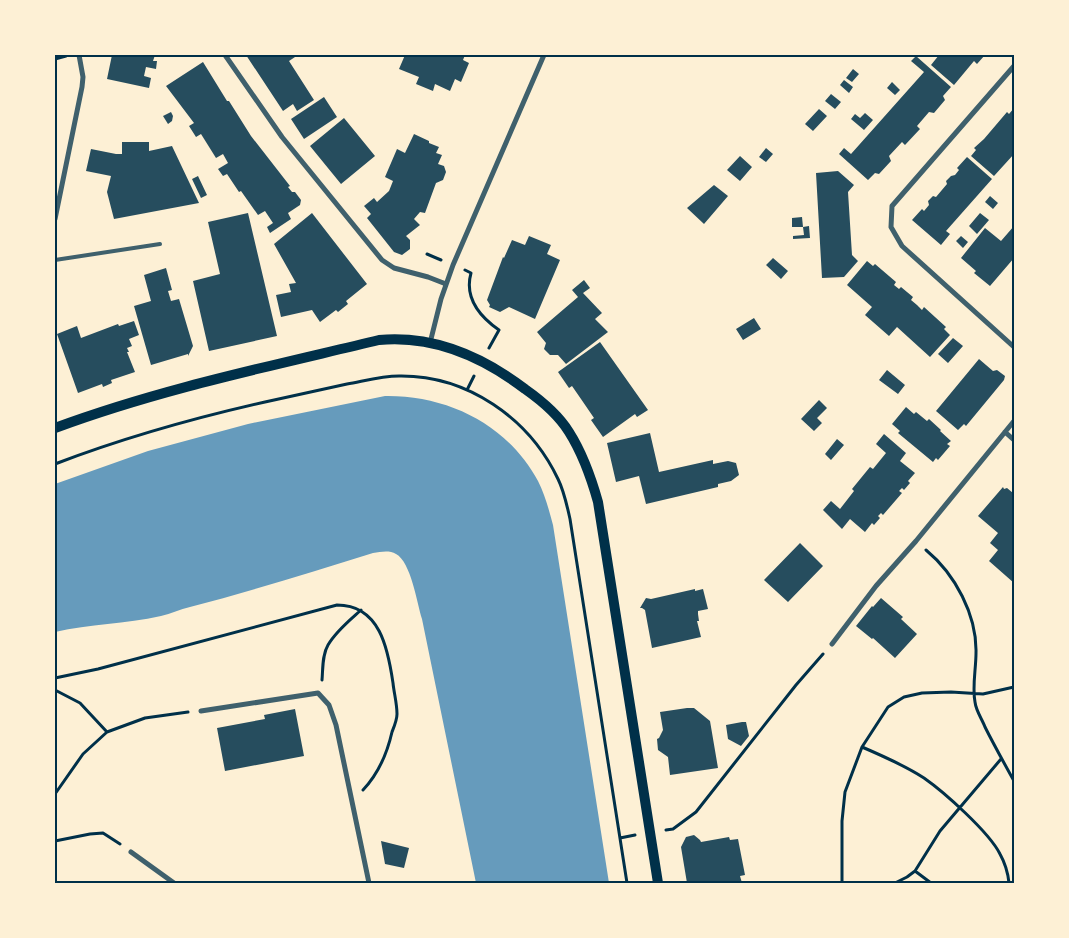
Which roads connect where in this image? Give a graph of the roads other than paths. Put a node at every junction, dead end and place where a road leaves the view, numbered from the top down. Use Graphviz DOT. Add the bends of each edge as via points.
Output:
graph roads {
  1 [pos="79,55"];
  2 [pos="225,55"];
  3 [pos="544,55"];
  4 [pos="1014,66"];
  5 [pos="55,219"];
  6 [pos="160,244"];
  7 [pos="55,260"];
  8 [pos="446,284"];
  9 [pos="430,344"];
  10 [pos="1014,347"];
  11 [pos="1014,421"];
  12 [pos="55,428"];
  13 [pos="1005,432"];
  14 [pos="1014,440"];
  15 [pos="832,644"];
  16 [pos="201,711"];
  17 [pos="131,852"];
  18 [pos="174,883"];
  19 [pos="369,883"];
  20 [pos="658,883"];
  1 -- 5 [label="street" via="82,87"];
  2 -- 8 [label="street" via="282,136 382,260 394,268"];
  3 -- 8 [label="street"];
  4 -- 10 [label="street" via="892,206 891,227 902,246"];
  6 -- 7 [label="lane"];
  8 -- 9 [label="street"];
  9 -- 12 [label="main road" via="379,340 194,386"];
  9 -- 20 [label="main road" via="482,361 543,402 568,430 590,472 602,522"];
  11 -- 13 [label="street"];
  13 -- 14 [label="street"];
  13 -- 15 [label="street" via="876,586"];
  16 -- 19 [label="street" via="318,693 329,705 336,725"];
  17 -- 18 [label="street"];
}
